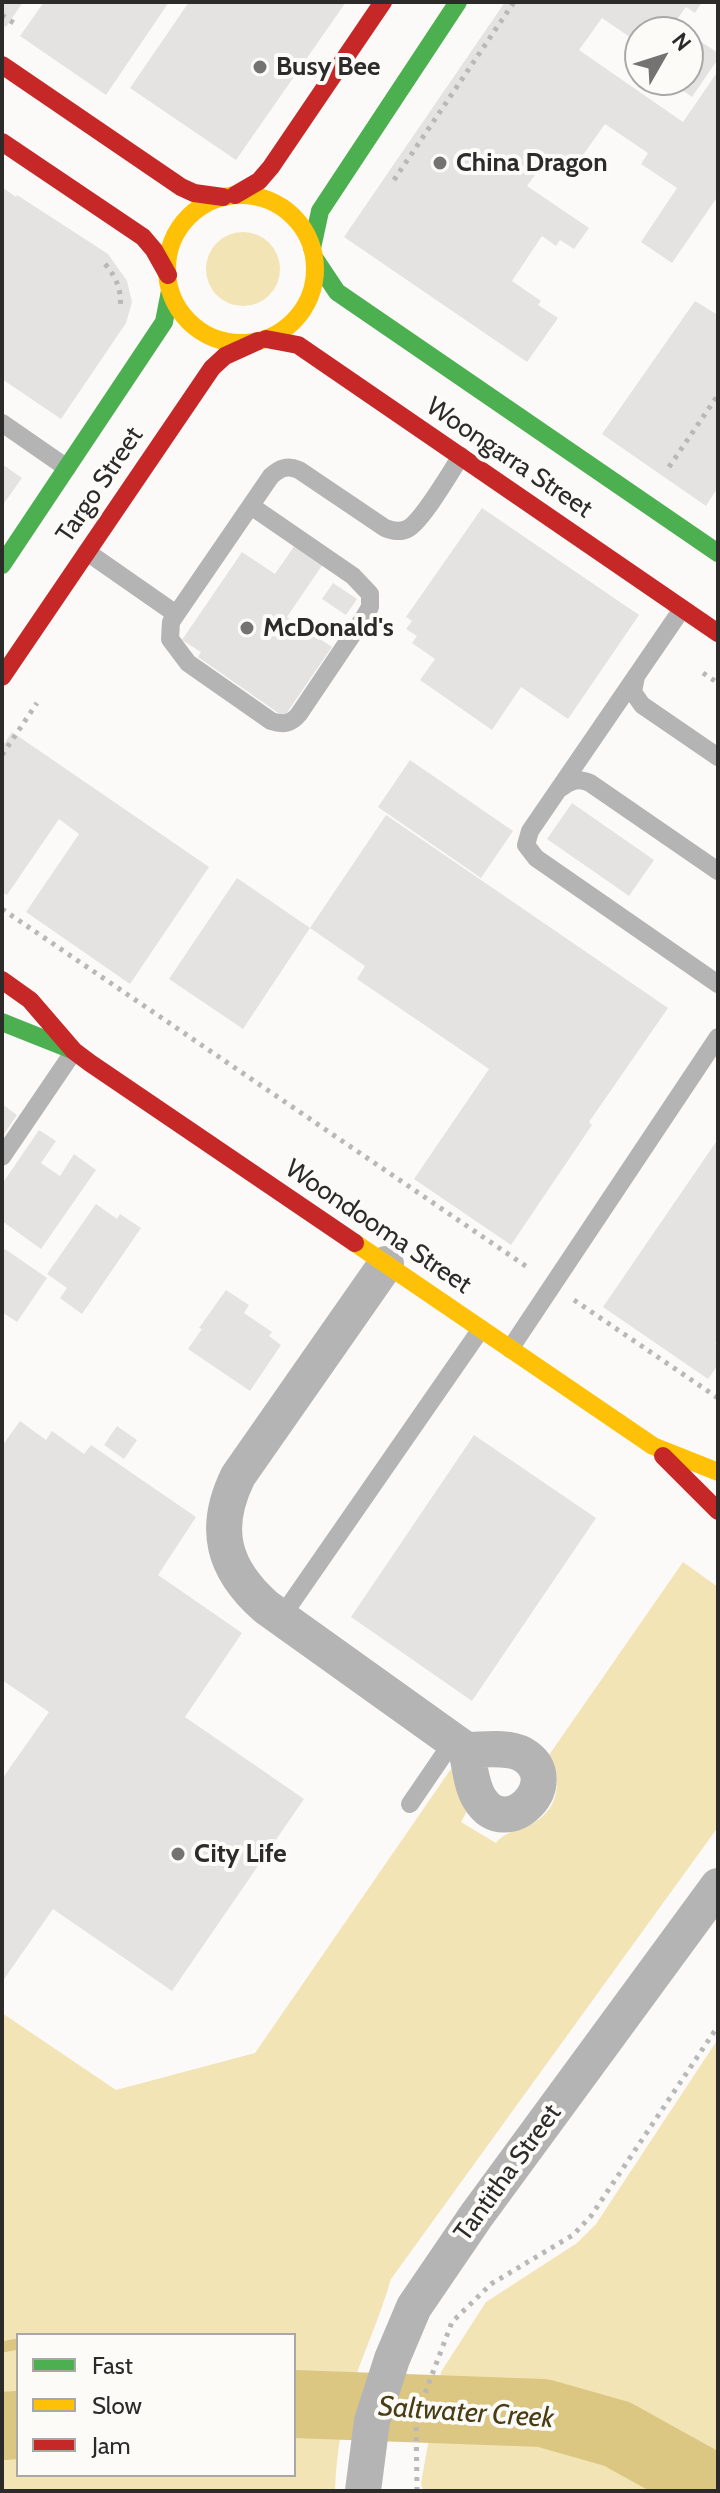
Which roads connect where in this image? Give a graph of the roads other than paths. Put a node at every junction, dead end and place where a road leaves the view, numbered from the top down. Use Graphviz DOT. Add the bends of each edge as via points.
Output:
graph roads {
  1 [pos="383,2"];
  2 [pos="458,2"];
  3 [pos="2,65"];
  4 [pos="2,142"];
  5 [pos="229,196"];
  6 [pos="313,253"];
  7 [pos="169,283"];
  8 [pos="262,340"];
  9 [pos="2,423"];
  10 [pos="461,456"];
  11 [pos="67,468"];
  12 [pos="251,506"];
  13 [pos="80,548"];
  14 [pos="718,553"];
  15 [pos="2,565"];
  16 [pos="682,608"];
  17 [pos="176,614"];
  18 [pos="718,633"];
  19 [pos="636,676"];
  20 [pos="2,677"];
  21 [pos="718,757"];
  22 [pos="559,790"];
  23 [pos="718,871"];
  24 [pos="2,980"];
  25 [pos="718,984"];
  26 [pos="2,1022"];
  27 [pos="718,1037"];
  28 [pos="74,1051"];
  29 [pos="2,1157"];
  30 [pos="386,1264"];
  31 [pos="481,1329"];
  32 [pos="510,1349"];
  33 [pos="653,1446"];
  34 [pos="718,1472"];
  35 [pos="718,1511"];
  36 [pos="280,1619"];
  37 [pos="460,1746"];
  38 [pos="410,1804"];
  39 [pos="718,1886"];
  40 [pos="363,2491"];
  1 -- 5 [label="street" via="271,167 259,181"];
  2 -- 6 [label="street" via="323,205"];
  3 -- 5 [label="street" via="181,187"];
  4 -- 7 [label="street" via="143,237"];
  5 -- 6 [label="street" via="255,197 291,214"];
  5 -- 7 [label="street" via="204,205 176,235 169,254"];
  6 -- 8 [label="street" via="315,279 309,299 284,330"];
  6 -- 14 [label="street, Woongarra Street" via="337,292"];
  7 -- 8 [label="street" via="178,308 205,333 239,343"];
  7 -- 11 [label="street, Targo Street" via="164,322"];
  8 -- 10 [label="street, Woongarra Street" via="298,345"];
  8 -- 13 [label="street, Targo Street" via="225,356 212,368"];
  9 -- 11 [label="lane"];
  10 -- 12 [label="lane" via="416,521 402,531 385,528 292,467 271,476"];
  10 -- 16 [label="street, Woongarra Street"];
  11 -- 15 [label="street, Targo Street" via="41,521"];
  12 -- 17 [label="lane"];
  12 -- 17 [label="lane" via="353,576 370,594 370,607 294,721 271,721 188,663 168,631"];
  13 -- 17 [label="lane"];
  13 -- 20 [label="street, Targo Street"];
  16 -- 18 [label="street, Woongarra Street"];
  16 -- 19 [label="lane"];
  19 -- 21 [label="lane" via="633,692 642,705"];
  19 -- 22 [label="lane"];
  22 -- 23 [label="lane" via="573,780 590,783"];
  22 -- 25 [label="lane" via="530,831 529,852"];
  24 -- 28 [label="street, Woondooma Street" via="30,1000"];
  26 -- 28 [label="street, Woondooma Street"];
  27 -- 32 [label="lane"];
  28 -- 29 [label="lane"];
  28 -- 30 [label="street, Woondooma Street"];
  30 -- 31 [label="street, Woondooma Street"];
  30 -- 36 [label="street" via="229,1494 223,1520 232,1569"];
  31 -- 32 [label="street, Woondooma Street"];
  31 -- 36 [label="lane"];
  32 -- 33 [label="street, Woondooma Street"];
  33 -- 34 [label="street, Woondooma Street"];
  33 -- 35 [label="street, Woondooma Street"];
  36 -- 37 [label="street"];
  37 -- 38 [label="lane"];
  39 -- 40 [label="street, Tantitha Street" via="414,2307 372,2421"];
}
